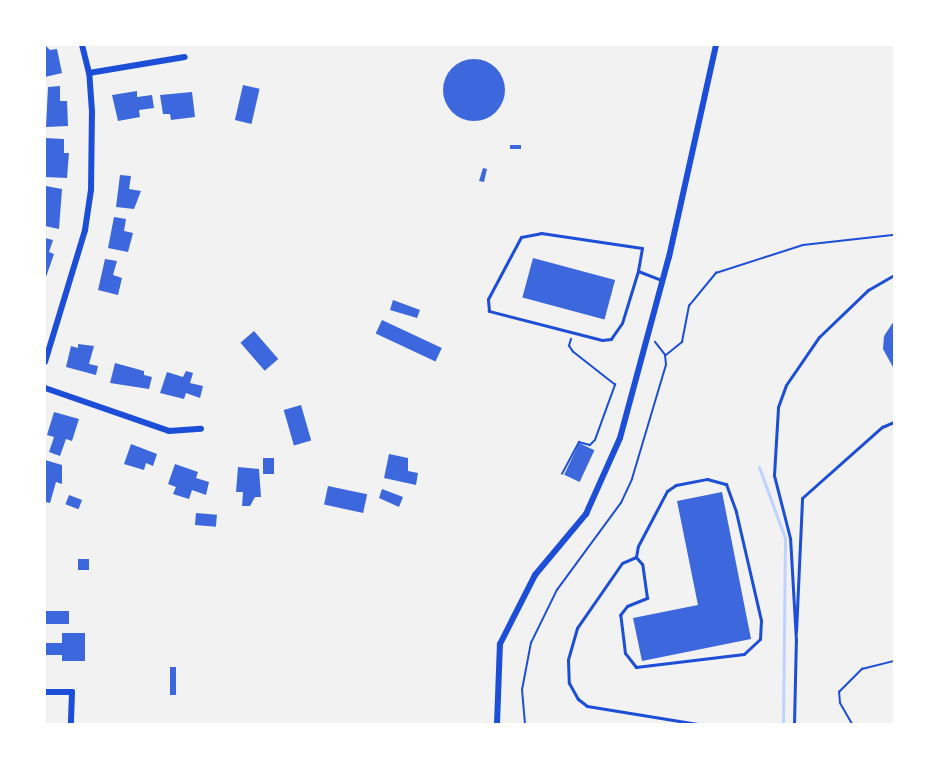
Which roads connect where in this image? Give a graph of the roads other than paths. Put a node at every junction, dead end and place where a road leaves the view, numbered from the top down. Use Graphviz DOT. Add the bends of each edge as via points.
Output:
graph roads {
  1 [pos="82,45"];
  2 [pos="716,45"];
  3 [pos="185,57"];
  4 [pos="89,74"];
  5 [pos="638,271"];
  6 [pos="894,275"];
  7 [pos="662,280"];
  8 [pos="45,362"];
  9 [pos="45,388"];
  10 [pos="894,422"];
  11 [pos="201,429"];
  12 [pos="636,557"];
  13 [pos="796,641"];
  14 [pos="45,693"];
  15 [pos="71,724"];
  16 [pos="497,724"];
  17 [pos="698,724"];
  18 [pos="794,724"];
  1 -- 4 [label="street"];
  2 -- 7 [label="street"];
  3 -- 4 [label="street"];
  4 -- 8 [label="street" via="93,151 85,230"];
  5 -- 5 [label="lane" via="642,248 541,233 521,237 488,299 489,311 611,339 622,323"];
  5 -- 7 [label="lane"];
  6 -- 13 [label="lane" via="868,290 819,338 786,385 778,407 774,475 790,538"];
  7 -- 16 [label="street" via="620,438 605,479 586,514 535,575 500,644"];
  9 -- 11 [label="street" via="169,431"];
  10 -- 13 [label="lane" via="876,432 802,498"];
  12 -- 12 [label="lane" via="642,564 647,598 627,606 620,615 629,662 648,668 710,661 744,654 760,639 761,620 746,546 726,484 708,479 676,485 667,491"];
  12 -- 17 [label="lane" via="622,563 577,628 568,660 569,683 587,706"];
  13 -- 18 [label="lane"];
  14 -- 15 [label="street" via="72,692"];
}
